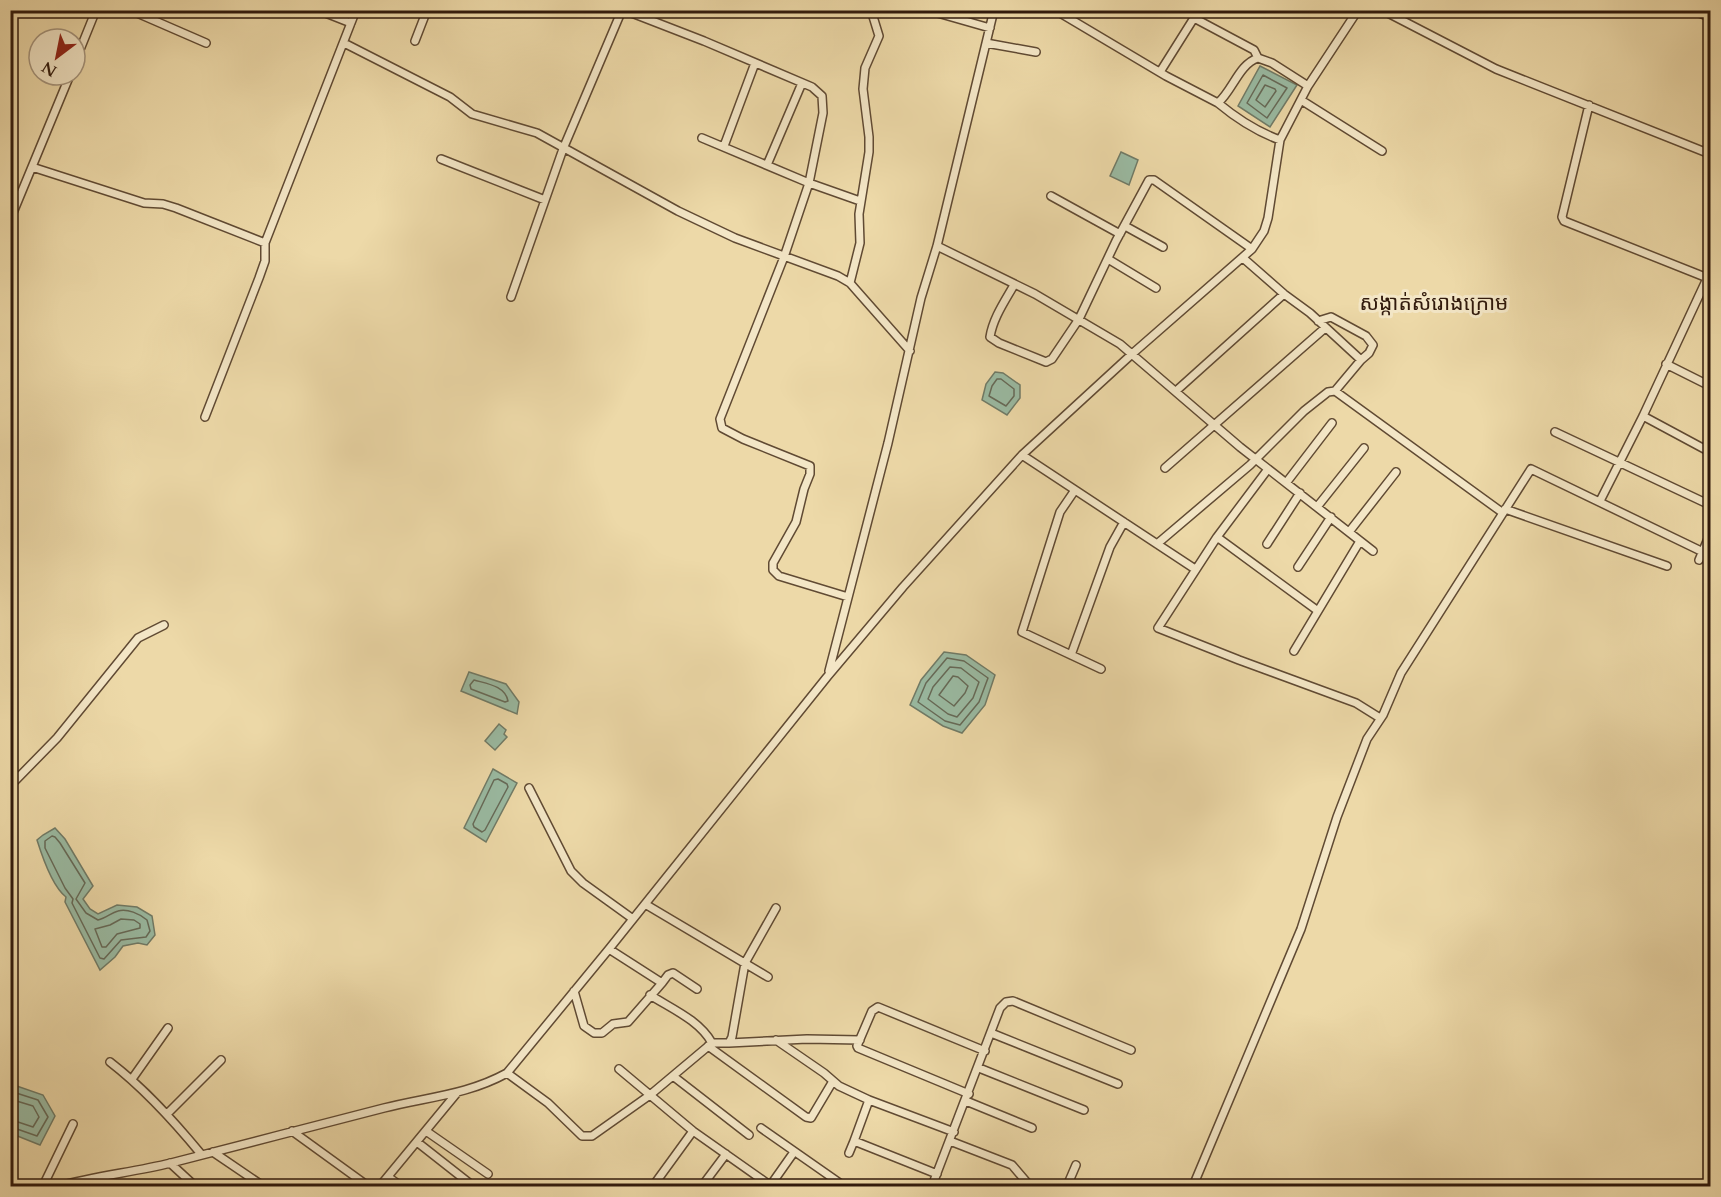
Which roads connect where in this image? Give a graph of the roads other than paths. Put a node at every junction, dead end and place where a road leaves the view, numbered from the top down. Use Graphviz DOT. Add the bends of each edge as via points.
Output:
graph roads {
  1 [pos="96,10"];
  2 [pos="130,10"];
  3 [pos="318,10"];
  4 [pos="356,10"];
  5 [pos="427,10"];
  6 [pos="623,10"];
  7 [pos="871,10"];
  8 [pos="927,10"];
  9 [pos="994,10"];
  10 [pos="1055,10"];
  11 [pos="1199,10"];
  12 [pos="1358,10"];
  13 [pos="1382,10"];
  14 [pos="1691,10"];
  15 [pos="1710,17"];
  16 [pos="1194,18"];
  17 [pos="351,23"];
  18 [pos="990,28"];
  19 [pos="87,32"];
  20 [pos="415,41"];
  21 [pos="206,43"];
  22 [pos="986,43"];
  23 [pos="344,44"];
  24 [pos="1036,52"];
  25 [pos="1258,58"];
  26 [pos="755,63"];
  27 [pos="1160,72"];
  28 [pos="801,83"];
  29 [pos="1308,86"];
  30 [pos="65,87"];
  31 [pos="1301,100"];
  32 [pos="1218,103"];
  33 [pos="1589,105"];
  34 [pos="702,138"];
  35 [pos="1280,140"];
  36 [pos="724,146"];
  37 [pos="564,149"];
  38 [pos="1382,152"];
  39 [pos="1710,154"];
  40 [pos="441,159"];
  41 [pos="768,165"];
  42 [pos="32,167"];
  43 [pos="809,183"];
  44 [pos="1051,196"];
  45 [pos="545,200"];
  46 [pos="860,201"];
  47 [pos="10,220"];
  48 [pos="1125,226"];
  49 [pos="1120,234"];
  50 [pos="265,243"];
  51 [pos="937,246"];
  52 [pos="1163,248"];
  53 [pos="1252,249"];
  54 [pos="784,256"];
  55 [pos="1243,258"];
  56 [pos="1108,259"];
  57 [pos="1709,276"];
  58 [pos="850,283"];
  59 [pos="1014,285"];
  60 [pos="1156,288"];
  61 [pos="1284,294"];
  62 [pos="511,297"];
  63 [pos="1079,319"];
  64 [pos="1318,321"];
  65 [pos="1325,328"];
  66 [pos="910,351"];
  67 [pos="1132,354"];
  68 [pos="1361,360"];
  69 [pos="1666,364"];
  70 [pos="1710,386"];
  71 [pos="1176,391"];
  72 [pos="1335,391"];
  73 [pos="1643,416"];
  74 [pos="205,417"];
  75 [pos="1332,423"];
  76 [pos="1215,425"];
  77 [pos="1555,432"];
  78 [pos="1364,448"];
  79 [pos="1710,452"];
  80 [pos="1022,454"];
  81 [pos="1255,459"];
  82 [pos="1619,462"];
  83 [pos="1165,468"];
  84 [pos="1268,469"];
  85 [pos="1396,472"];
  86 [pos="1286,483"];
  87 [pos="1075,490"];
  88 [pos="1300,493"];
  89 [pos="1600,501"];
  90 [pos="1710,505"];
  91 [pos="1317,507"];
  92 [pos="1504,511"];
  93 [pos="1331,518"];
  94 [pos="1124,522"];
  95 [pos="1349,532"];
  96 [pos="1710,534"];
  97 [pos="1217,537"];
  98 [pos="1360,541"];
  99 [pos="1157,544"];
  100 [pos="1267,544"];
  101 [pos="1373,551"];
  102 [pos="1703,552"];
  103 [pos="1700,560"];
  104 [pos="1667,566"];
  105 [pos="1298,567"];
  106 [pos="1195,569"];
  107 [pos="848,597"];
  108 [pos="1318,611"];
  109 [pos="164,625"];
  110 [pos="1294,651"];
  111 [pos="1071,655"];
  112 [pos="1101,669"];
  113 [pos="827,677"];
  114 [pos="1380,718"];
  115 [pos="10,786"];
  116 [pos="529,788"];
  117 [pos="645,904"];
  118 [pos="776,908"];
  119 [pos="633,919"];
  120 [pos="609,949"];
  121 [pos="746,963"];
  122 [pos="768,977"];
  123 [pos="662,984"];
  124 [pos="697,989"];
  125 [pos="574,991"];
  126 [pos="650,995"];
  127 [pos="168,1028"];
  128 [pos="991,1033"];
  129 [pos="776,1040"];
  130 [pos="860,1040"];
  131 [pos="729,1043"];
  132 [pos="710,1045"];
  133 [pos="1131,1050"];
  134 [pos="985,1051"];
  135 [pos="221,1060"];
  136 [pos="110,1062"];
  137 [pos="979,1068"];
  138 [pos="619,1069"];
  139 [pos="507,1073"];
  140 [pos="673,1076"];
  141 [pos="132,1078"];
  142 [pos="833,1081"];
  143 [pos="1118,1084"];
  144 [pos="456,1094"];
  145 [pos="650,1095"];
  146 [pos="967,1097"];
  147 [pos="869,1100"];
  148 [pos="1084,1110"];
  149 [pos="168,1113"];
  150 [pos="73,1124"];
  151 [pos="761,1128"];
  152 [pos="1032,1128"];
  153 [pos="292,1131"];
  154 [pos="426,1131"];
  155 [pos="693,1131"];
  156 [pos="954,1132"];
  157 [pos="749,1135"];
  158 [pos="854,1141"];
  159 [pos="950,1141"];
  160 [pos="417,1142"];
  161 [pos="213,1152"];
  162 [pos="794,1152"];
  163 [pos="849,1153"];
  164 [pos="201,1154"];
  165 [pos="726,1154"];
  166 [pos="170,1163"];
  167 [pos="1076,1165"];
  168 [pos="488,1174"];
  169 [pos="938,1174"];
  170 [pos="388,1177"];
  171 [pos="185,1184"];
  172 [pos="43,1186"];
  173 [pos="59,1186"];
  174 [pos="195,1186"];
  175 [pos="263,1186"];
  176 [pos="368,1186"];
  177 [pos="380,1186"];
  178 [pos="400,1186"];
  179 [pos="473,1186"];
  180 [pos="653,1186"];
  181 [pos="702,1186"];
  182 [pos="771,1186"];
  183 [pos="844,1186"];
  184 [pos="934,1186"];
  185 [pos="1030,1186"];
  186 [pos="1067,1186"];
  187 [pos="1193,1186"];
  1 -- 19 [label="street"];
  2 -- 21 [label="street"];
  3 -- 17 [label="street"];
  4 -- 17 [label="street"];
  5 -- 20 [label="street"];
  6 -- 26 [label="street"];
  6 -- 37 [label="street"];
  7 -- 46 [label="street" via="879,36 865,68 869,152"];
  8 -- 18 [label="street"];
  9 -- 18 [label="street"];
  10 -- 27 [label="street"];
  11 -- 16 [label="street"];
  12 -- 29 [label="street"];
  13 -- 33 [label="street" via="1496,69"];
  14 -- 15 [label="street"];
  16 -- 25 [label="street" via="1254,50"];
  16 -- 27 [label="street"];
  17 -- 23 [label="street"];
  18 -- 22 [label="street"];
  22 -- 24 [label="street"];
  22 -- 51 [label="street"];
  23 -- 37 [label="street" via="450,97 472,114 531,131"];
  23 -- 50 [label="street"];
  25 -- 29 [label="street"];
  25 -- 32 [label="street" via="1247,63"];
  26 -- 28 [label="street"];
  26 -- 36 [label="street"];
  27 -- 32 [label="street"];
  28 -- 41 [label="street"];
  28 -- 43 [label="street" via="818,90 823,101"];
  29 -- 31 [label="street"];
  30 -- 42 [label="street"];
  31 -- 35 [label="street"];
  31 -- 38 [label="street"];
  32 -- 35 [label="street"];
  33 -- 39 [label="street"];
  33 -- 57 [label="street" via="1564,221"];
  34 -- 36 [label="street"];
  35 -- 53 [label="street" via="1268,218"];
  36 -- 41 [label="street"];
  37 -- 45 [label="street"];
  37 -- 54 [label="street" via="678,211"];
  40 -- 45 [label="street"];
  41 -- 43 [label="street"];
  42 -- 47 [label="street"];
  42 -- 50 [label="street" via="144,203 176,208"];
  43 -- 46 [label="street"];
  43 -- 54 [label="street"];
  44 -- 49 [label="street"];
  45 -- 62 [label="street"];
  46 -- 58 [label="street" via="860,243"];
  48 -- 49 [label="street"];
  48 -- 52 [label="street"];
  48 -- 53 [label="street" via="1149,180 1155,180"];
  49 -- 56 [label="street"];
  50 -- 74 [label="street" via="259,278"];
  51 -- 59 [label="street"];
  51 -- 66 [label="street"];
  53 -- 55 [label="street"];
  54 -- 58 [label="street"];
  54 -- 107 [label="street" via="720,420 722,428 743,440 810,466 796,522 773,562 773,570 779,576"];
  55 -- 61 [label="street"];
  55 -- 67 [label="street"];
  56 -- 60 [label="street"];
  56 -- 63 [label="street"];
  57 -- 69 [label="street"];
  58 -- 66 [label="street"];
  59 -- 63 [label="street"];
  59 -- 63 [label="street" via="991,328 990,337 999,343 1046,362 1058,352"];
  61 -- 64 [label="street"];
  61 -- 71 [label="street"];
  63 -- 67 [label="street"];
  64 -- 65 [label="street"];
  64 -- 68 [label="street" via="1331,317 1366,336 1373,345"];
  65 -- 68 [label="street"];
  65 -- 76 [label="street"];
  66 -- 107 [label="street"];
  67 -- 71 [label="street"];
  67 -- 80 [label="street"];
  68 -- 72 [label="street"];
  69 -- 70 [label="street"];
  69 -- 73 [label="street"];
  71 -- 76 [label="street"];
  72 -- 81 [label="street" via="1304,411"];
  72 -- 92 [label="street"];
  73 -- 79 [label="street"];
  73 -- 82 [label="street"];
  75 -- 86 [label="street"];
  76 -- 81 [label="street"];
  76 -- 83 [label="street"];
  77 -- 82 [label="street"];
  78 -- 91 [label="street"];
  80 -- 87 [label="street"];
  80 -- 113 [label="street"];
  81 -- 84 [label="street"];
  81 -- 99 [label="street"];
  82 -- 89 [label="street"];
  82 -- 90 [label="street"];
  84 -- 86 [label="street"];
  84 -- 97 [label="street"];
  85 -- 95 [label="street"];
  86 -- 88 [label="street"];
  87 -- 94 [label="street"];
  87 -- 111 [label="street" via="1060,512 1022,632"];
  88 -- 91 [label="street"];
  88 -- 100 [label="street"];
  89 -- 92 [label="street" via="1531,469"];
  89 -- 102 [label="street"];
  91 -- 93 [label="street"];
  92 -- 104 [label="street"];
  92 -- 114 [label="street" via="1401,673"];
  93 -- 95 [label="street"];
  93 -- 105 [label="street"];
  94 -- 99 [label="street"];
  94 -- 111 [label="street" via="1110,547"];
  95 -- 98 [label="street"];
  96 -- 102 [label="street"];
  97 -- 106 [label="street"];
  97 -- 108 [label="street"];
  98 -- 101 [label="street"];
  98 -- 108 [label="street"];
  99 -- 106 [label="street"];
  102 -- 103 [label="street"];
  106 -- 114 [label="street" via="1158,628 1356,703"];
  107 -- 113 [label="street"];
  108 -- 110 [label="street"];
  109 -- 115 [label="street" via="138,638 57,738"];
  111 -- 112 [label="street"];
  113 -- 117 [label="street"];
  114 -- 187 [label="street" via="1367,739 1337,817 1301,929"];
  116 -- 119 [label="street" via="571,871"];
  117 -- 119 [label="street"];
  117 -- 121 [label="street"];
  118 -- 121 [label="street"];
  119 -- 120 [label="street"];
  120 -- 123 [label="street"];
  120 -- 125 [label="street"];
  121 -- 122 [label="street"];
  121 -- 131 [label="street"];
  123 -- 124 [label="street" via="673,973"];
  123 -- 126 [label="street"];
  125 -- 126 [label="street" via="584,1026 594,1033 628,1022"];
  125 -- 139 [label="street"];
  126 -- 132 [label="street" via="696,1024 706,1033"];
  127 -- 141 [label="street"];
  128 -- 133 [label="street" via="1000,1008 1013,1001"];
  128 -- 134 [label="street"];
  128 -- 143 [label="street"];
  129 -- 130 [label="street"];
  129 -- 131 [label="street"];
  129 -- 142 [label="street"];
  130 -- 134 [label="street" via="872,1011 878,1007"];
  130 -- 146 [label="street" via="858,1048"];
  131 -- 132 [label="street"];
  132 -- 140 [label="street"];
  132 -- 142 [label="street" via="811,1118"];
  134 -- 137 [label="street"];
  135 -- 149 [label="street"];
  136 -- 141 [label="street"];
  137 -- 146 [label="street"];
  137 -- 148 [label="street"];
  138 -- 145 [label="street"];
  139 -- 144 [label="street"];
  139 -- 145 [label="street" via="587,1137"];
  140 -- 145 [label="street"];
  140 -- 157 [label="street"];
  141 -- 149 [label="street"];
  142 -- 147 [label="street"];
  144 -- 153 [label="street"];
  144 -- 154 [label="street"];
  145 -- 155 [label="street"];
  146 -- 152 [label="street"];
  146 -- 156 [label="street"];
  147 -- 156 [label="street"];
  147 -- 158 [label="street"];
  149 -- 164 [label="street"];
  150 -- 172 [label="street"];
  151 -- 162 [label="street"];
  153 -- 161 [label="street"];
  153 -- 176 [label="street"];
  154 -- 160 [label="street"];
  154 -- 168 [label="street"];
  155 -- 165 [label="street"];
  155 -- 180 [label="street"];
  156 -- 159 [label="street"];
  158 -- 163 [label="street"];
  158 -- 169 [label="street"];
  159 -- 169 [label="street"];
  159 -- 185 [label="street" via="1012,1166"];
  160 -- 170 [label="street"];
  160 -- 179 [label="street"];
  161 -- 164 [label="street"];
  161 -- 175 [label="street"];
  162 -- 182 [label="street"];
  162 -- 183 [label="street"];
  164 -- 166 [label="street"];
  165 -- 181 [label="street"];
  165 -- 182 [label="street"];
  166 -- 171 [label="street"];
  166 -- 173 [label="street"];
  167 -- 186 [label="street"];
  169 -- 184 [label="street"];
  170 -- 177 [label="street"];
  170 -- 178 [label="street"];
  171 -- 174 [label="street"];
}
